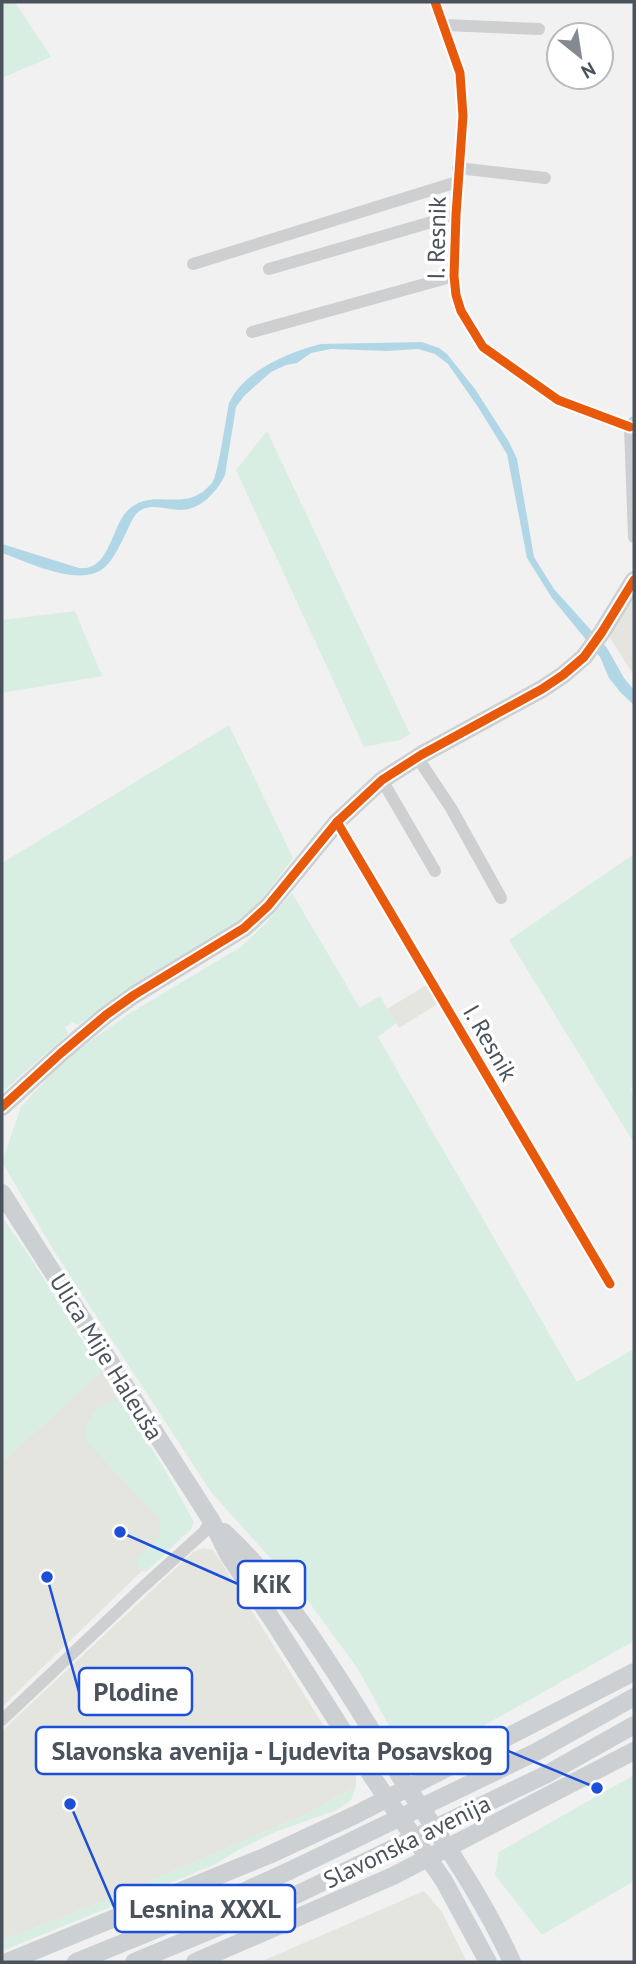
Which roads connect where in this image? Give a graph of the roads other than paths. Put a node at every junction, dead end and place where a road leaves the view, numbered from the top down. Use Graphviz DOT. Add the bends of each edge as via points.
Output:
graph roads {
  1 [pos="435,2"];
  2 [pos="444,25"];
  3 [pos="538,29"];
  4 [pos="458,168"];
  5 [pos="545,178"];
  6 [pos="457,182"];
  7 [pos="456,215"];
  8 [pos="193,264"];
  9 [pos="269,269"];
  10 [pos="454,276"];
  11 [pos="252,332"];
  12 [pos="632,424"];
  13 [pos="634,537"];
  14 [pos="634,580"];
  15 [pos="417,757"];
  16 [pos="382,780"];
  17 [pos="337,822"];
  18 [pos="435,871"];
  19 [pos="501,898"];
  20 [pos="8,1101"];
  21 [pos="2,1113"];
  22 [pos="2,1193"];
  23 [pos="610,1284"];
  24 [pos="211,1521"];
  25 [pos="634,1672"];
  26 [pos="634,1697"];
  27 [pos="2,1720"];
  28 [pos="634,1725"];
  29 [pos="634,1751"];
  30 [pos="408,1788"];
  31 [pos="388,1798"];
  32 [pos="449,1848"];
  33 [pos="429,1859"];
  34 [pos="7,1962"];
  35 [pos="76,1962"];
  36 [pos="134,1962"];
  37 [pos="195,1962"];
  38 [pos="488,1962"];
  39 [pos="512,1962"];
  1 -- 2 [label="street, I. Resnik"];
  2 -- 3 [label="street"];
  2 -- 4 [label="street, I. Resnik" via="460,73 463,116"];
  4 -- 5 [label="street, I. Resnik"];
  4 -- 6 [label="street, I. Resnik"];
  6 -- 7 [label="street, I. Resnik"];
  6 -- 8 [label="street, I. Resnik"];
  7 -- 9 [label="street, I. Resnik"];
  7 -- 10 [label="street, I. Resnik"];
  10 -- 11 [label="street, I. Resnik"];
  10 -- 12 [label="street, I. Resnik" via="457,302 482,347 558,400"];
  12 -- 13 [label="street, I. Resnik"];
  14 -- 15 [label="main road" via="584,657 564,675"];
  15 -- 16 [label="main road"];
  15 -- 19 [label="street"];
  16 -- 17 [label="main road"];
  16 -- 18 [label="street"];
  17 -- 20 [label="main road" via="244,928 106,1015"];
  17 -- 23 [label="street, I. Resnik"];
  20 -- 21 [label="main road"];
  22 -- 24 [label="main road, Ulica Mije Haleuša"];
  24 -- 27 [label="street"];
  24 -- 30 [label="main road, Ulica Mije Haleuša" via="293,1612"];
  24 -- 31 [label="main road, Ulica Mije Haleuša" via="229,1556"];
  25 -- 30 [label="main road"];
  26 -- 35 [label="main road, Slavonska avenija, bridge" via="536,1752 289,1871"];
  28 -- 36 [label="main road, Slavonska avenija, bridge" via="547,1774 298,1894"];
  29 -- 32 [label="main road"];
  30 -- 31 [label="main road"];
  30 -- 32 [label="main road, Ulica Mije Haleuša"];
  31 -- 33 [label="main road, Ulica Mije Haleuša"];
  31 -- 34 [label="main road" via="269,1855"];
  32 -- 33 [label="main road"];
  32 -- 39 [label="main road, Ulica Mije Haleuša"];
  33 -- 37 [label="main road"];
  33 -- 38 [label="main road, Ulica Mije Haleuša"];
}
